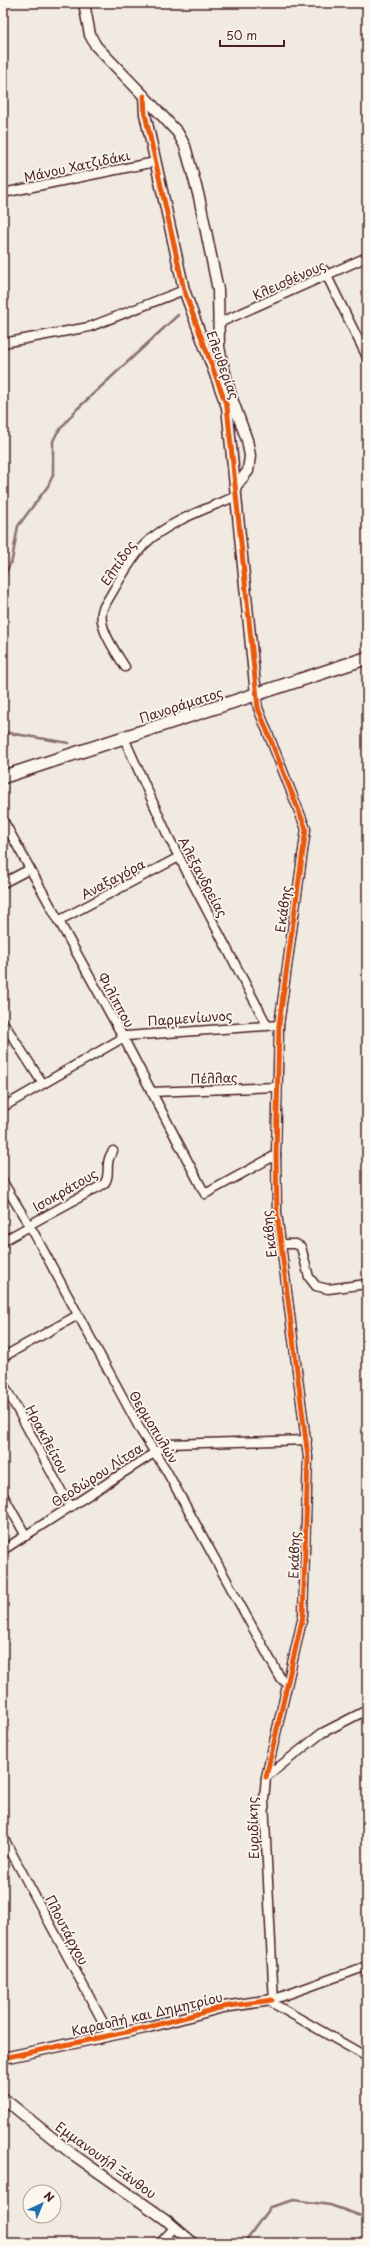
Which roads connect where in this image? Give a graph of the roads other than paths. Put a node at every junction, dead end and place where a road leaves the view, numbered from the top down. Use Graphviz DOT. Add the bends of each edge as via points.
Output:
graph roads {
  1 [pos="84,3"];
  2 [pos="144,96"];
  3 [pos="155,162"];
  4 [pos="3,193"];
  5 [pos="367,258"];
  6 [pos="326,273"];
  7 [pos="184,290"];
  8 [pos="219,323"];
  9 [pos="3,342"];
  10 [pos="367,357"];
  11 [pos="236,491"];
  12 [pos="367,658"];
  13 [pos="125,667"];
  14 [pos="256,695"];
  15 [pos="124,738"];
  16 [pos="3,777"];
  17 [pos="3,820"];
  18 [pos="179,857"];
  19 [pos="30,869"];
  20 [pos="3,883"];
  21 [pos="58,920"];
  22 [pos="3,1022"];
  23 [pos="267,1025"];
  24 [pos="279,1025"];
  25 [pos="122,1037"];
  26 [pos="43,1084"];
  27 [pos="278,1087"];
  28 [pos="152,1092"];
  29 [pos="3,1108"];
  30 [pos="114,1151"];
  31 [pos="276,1155"];
  32 [pos="3,1182"];
  33 [pos="29,1225"];
  34 [pos="3,1241"];
  35 [pos="281,1244"];
  36 [pos="367,1284"];
  37 [pos="78,1316"];
  38 [pos="3,1357"];
  39 [pos="3,1383"];
  40 [pos="306,1440"];
  41 [pos="154,1452"];
  42 [pos="3,1495"];
  43 [pos="70,1507"];
  44 [pos="26,1536"];
  45 [pos="3,1550"];
  46 [pos="287,1683"];
  47 [pos="367,1710"];
  48 [pos="266,1777"];
  49 [pos="3,1837"];
  50 [pos="367,1966"];
  51 [pos="272,2000"];
  52 [pos="110,2035"];
  53 [pos="367,2057"];
  54 [pos="3,2058"];
  55 [pos="3,2098"];
  56 [pos="175,2227"];
  57 [pos="160,2243"];
  58 [pos="192,2243"];
  1 -- 2 [label="street, Ελευθερίας" via="90,35 96,46"];
  2 -- 3 [label="street, Ελευθερίας"];
  2 -- 8 [label="street, Ελευθερίας" via="178,133 185,146 215,277"];
  3 -- 4 [label="street, Μάνου Χατζιδάκι"];
  3 -- 7 [label="street, Ελευθερίας"];
  5 -- 6 [label="street, Κλεισθένους"];
  6 -- 8 [label="street, Κλεισθένους"];
  6 -- 10 [label="street"];
  7 -- 9 [label="street" via="88,327"];
  7 -- 11 [label="street, Ελευθερίας" via="227,407"];
  8 -- 11 [label="street, Ελευθερίας" via="222,361 231,396 248,440 250,456 248,471"];
  11 -- 13 [label="street, Ελπίδος" via="150,540 135,557 107,601 101,617 103,626"];
  11 -- 14 [label="street, Ελευθερίας"];
  12 -- 14 [label="main road, Πανοράματος"];
  14 -- 15 [label="main road, Πανοράματος"];
  14 -- 24 [label="street, Εκάβης" via="258,708 306,829"];
  15 -- 16 [label="main road, Πανοράματος"];
  15 -- 18 [label="street, Αλεξανδρείας"];
  17 -- 19 [label="street, Φιλίππου"];
  18 -- 21 [label="street, Αναξαγόρα"];
  18 -- 23 [label="street, Αλεξανδρείας"];
  19 -- 20 [label="street"];
  19 -- 21 [label="street, Φιλίππου"];
  21 -- 25 [label="street, Φιλίππου"];
  22 -- 26 [label="street"];
  23 -- 24 [label="street, Παρμενίωνος"];
  23 -- 25 [label="street, Παρμενίωνος"];
  24 -- 27 [label="street, Εκάβης"];
  25 -- 26 [label="street, Παρμενίωνος"];
  25 -- 28 [label="street, Φιλίππου"];
  26 -- 29 [label="street, Παρμενίωνος"];
  27 -- 28 [label="street, Πέλλας"];
  27 -- 31 [label="street, Εκάβης"];
  28 -- 31 [label="street, Φιλίππου" via="205,1194"];
  30 -- 33 [label="street, Ισοκράτους" via="107,1160 108,1177 104,1184"];
  31 -- 35 [label="street, Εκάβης" via="277,1213"];
  32 -- 33 [label="street, Θερμοπυλών"];
  33 -- 34 [label="street, Ισοκράτους"];
  33 -- 37 [label="street, Θερμοπυλών"];
  35 -- 36 [label="street" via="296,1244 301,1247 309,1277 316,1286 328,1289"];
  35 -- 40 [label="street, Εκάβης"];
  37 -- 38 [label="street"];
  37 -- 41 [label="street, Θερμοπυλών"];
  39 -- 43 [label="street, Ηρακλείτου"];
  40 -- 41 [label="street, Θεοδώρου Λίτσα" via="170,1444"];
  40 -- 46 [label="street, Εκάβης" via="308,1457 303,1616"];
  41 -- 43 [label="street, Θεοδώρου Λίτσα"];
  41 -- 46 [label="street, Θερμοπυλών" via="170,1476 281,1679"];
  42 -- 44 [label="street"];
  43 -- 44 [label="street, Θεοδώρου Λίτσα"];
  44 -- 45 [label="street, Θεοδώρου Λίτσα"];
  46 -- 48 [label="street, Εκάβης"];
  47 -- 48 [label="street" via="322,1733"];
  48 -- 51 [label="street, Ευριδίκης" via="264,1800"];
  49 -- 52 [label="street, Πλουτάρχου"];
  50 -- 51 [label="street, Καραολή και Δημητρίου"];
  51 -- 52 [label="street, Καραολή και Δημητρίου" via="223,2007"];
  51 -- 53 [label="street" via="291,2016"];
  52 -- 54 [label="street, Καραολή και Δημητρίου"];
  55 -- 56 [label="street, Εμμανουήλ Ξάνθου" via="71,2153"];
  56 -- 57 [label="street"];
  56 -- 58 [label="street, Εμμανουήλ Ξάνθου"];
}
